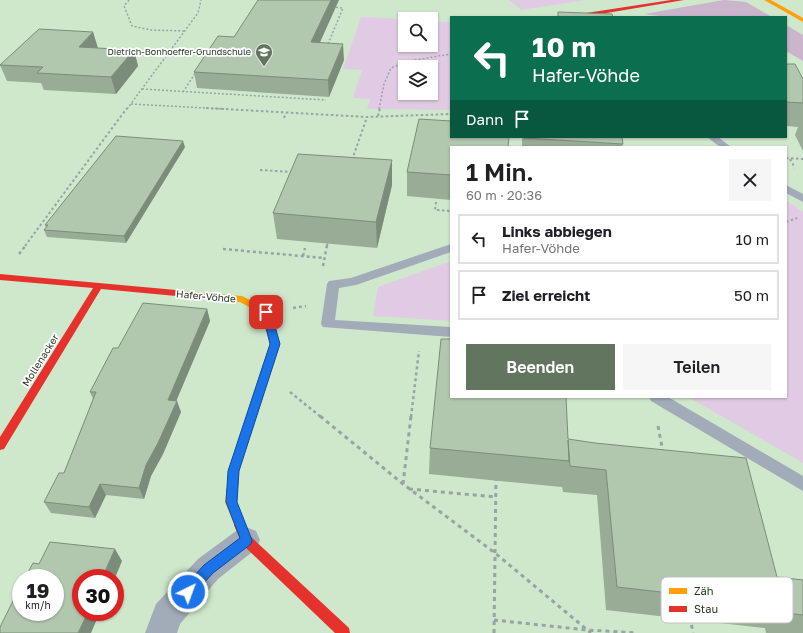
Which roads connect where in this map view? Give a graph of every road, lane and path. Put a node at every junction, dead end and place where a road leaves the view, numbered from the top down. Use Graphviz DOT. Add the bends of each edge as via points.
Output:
graph roads {
  1 [pos="129,0"];
  2 [pos="201,0"];
  3 [pos="681,0"];
  4 [pos="767,0"];
  5 [pos="330,7"];
  6 [pos="584,16"];
  7 [pos="803,20"];
  8 [pos="185,32"];
  9 [pos="327,48"];
  10 [pos="450,54"];
  11 [pos="200,67"];
  12 [pos="142,89"];
  13 [pos="183,92"];
  14 [pos="326,100"];
  15 [pos="130,104"];
  16 [pos="286,113"];
  17 [pos="450,114"];
  18 [pos="367,116"];
  19 [pos="378,116"];
  20 [pos="284,118"];
  21 [pos="713,138"];
  22 [pos="725,146"];
  23 [pos="790,158"];
  24 [pos="803,159"];
  25 [pos="352,161"];
  26 [pos="795,168"];
  27 [pos="260,170"];
  28 [pos="294,172"];
  29 [pos="787,189"];
  30 [pos="803,199"];
  31 [pos="436,202"];
  32 [pos="450,211"];
  33 [pos="329,238"];
  34 [pos="305,248"];
  35 [pos="450,248"];
  36 [pos="223,249"];
  37 [pos="303,256"];
  38 [pos="324,258"];
  39 [pos="1,277"];
  40 [pos="333,284"];
  41 [pos="99,286"];
  42 [pos="330,305"];
  43 [pos="266,312"];
  44 [pos="422,331"];
  45 [pos="450,332"];
  46 [pos="266,373"];
  47 [pos="658,398"];
  48 [pos="657,420"];
  49 [pos="0,446"];
  50 [pos="663,458"];
  51 [pos="496,474"];
  52 [pos="402,484"];
  53 [pos="803,484"];
  54 [pos="408,488"];
  55 [pos="496,497"];
  56 [pos="246,540"];
  57 [pos="495,553"];
  58 [pos="494,620"];
  59 [pos="691,623"];
  60 [pos="587,630"];
  61 [pos="160,633"];
  62 [pos="344,633"];
  63 [pos="494,633"];
  64 [pos="591,633"];
  65 [pos="637,633"];
  66 [pos="693,633"];
  1 -- 8 [label="path" via="124,6 132,26"];
  2 -- 8 [label="path" via="198,14"];
  3 -- 6 [label="street"];
  4 -- 7 [label="street"];
  5 -- 9 [label="path" via="343,8"];
  8 -- 12 [label="path"];
  10 -- 19 [label="path" via="400,63 391,68 385,79"];
  11 -- 13 [label="path"];
  12 -- 13 [label="path"];
  12 -- 15 [label="path"];
  13 -- 14 [label="path"];
  15 -- 16 [label="path"];
  15 -- 39 [label="path"];
  16 -- 18 [label="path"];
  16 -- 20 [label="path"];
  17 -- 19 [label="path"];
  18 -- 19 [label="path"];
  18 -- 25 [label="path"];
  21 -- 22 [label="lane"];
  23 -- 24 [label="path"];
  23 -- 26 [label="path"];
  27 -- 28 [label="path"];
  29 -- 30 [label="lane"];
  31 -- 32 [label="path" via="435,210"];
  33 -- 38 [label="path"];
  34 -- 37 [label="path"];
  35 -- 40 [label="lane" via="352,282"];
  36 -- 37 [label="path"];
  37 -- 38 [label="path"];
  38 -- 40 [label="path" via="322,284"];
  39 -- 41 [label="street, Hafer-Vöhde"];
  40 -- 42 [label="lane"];
  41 -- 43 [label="street, Hafer-Vöhde" via="242,299"];
  41 -- 49 [label="street, Mollenacker"];
  42 -- 43 [label="path"];
  42 -- 44 [label="lane" via="328,324"];
  43 -- 46 [label="street" via="275,344"];
  44 -- 45 [label="lane"];
  44 -- 52 [label="path"];
  46 -- 52 [label="path"];
  46 -- 56 [label="street" via="234,471 231,502"];
  47 -- 53 [label="lane"];
  48 -- 50 [label="path"];
  51 -- 55 [label="path"];
  52 -- 54 [label="path"];
  54 -- 55 [label="path"];
  54 -- 57 [label="path"];
  55 -- 57 [label="path"];
  56 -- 61 [label="street" via="208,569 167,615"];
  56 -- 62 [label="street"];
  57 -- 58 [label="path"];
  57 -- 60 [label="path"];
  58 -- 60 [label="path"];
  58 -- 63 [label="path"];
  59 -- 66 [label="path"];
  60 -- 64 [label="path"];
  60 -- 65 [label="path"];
}
